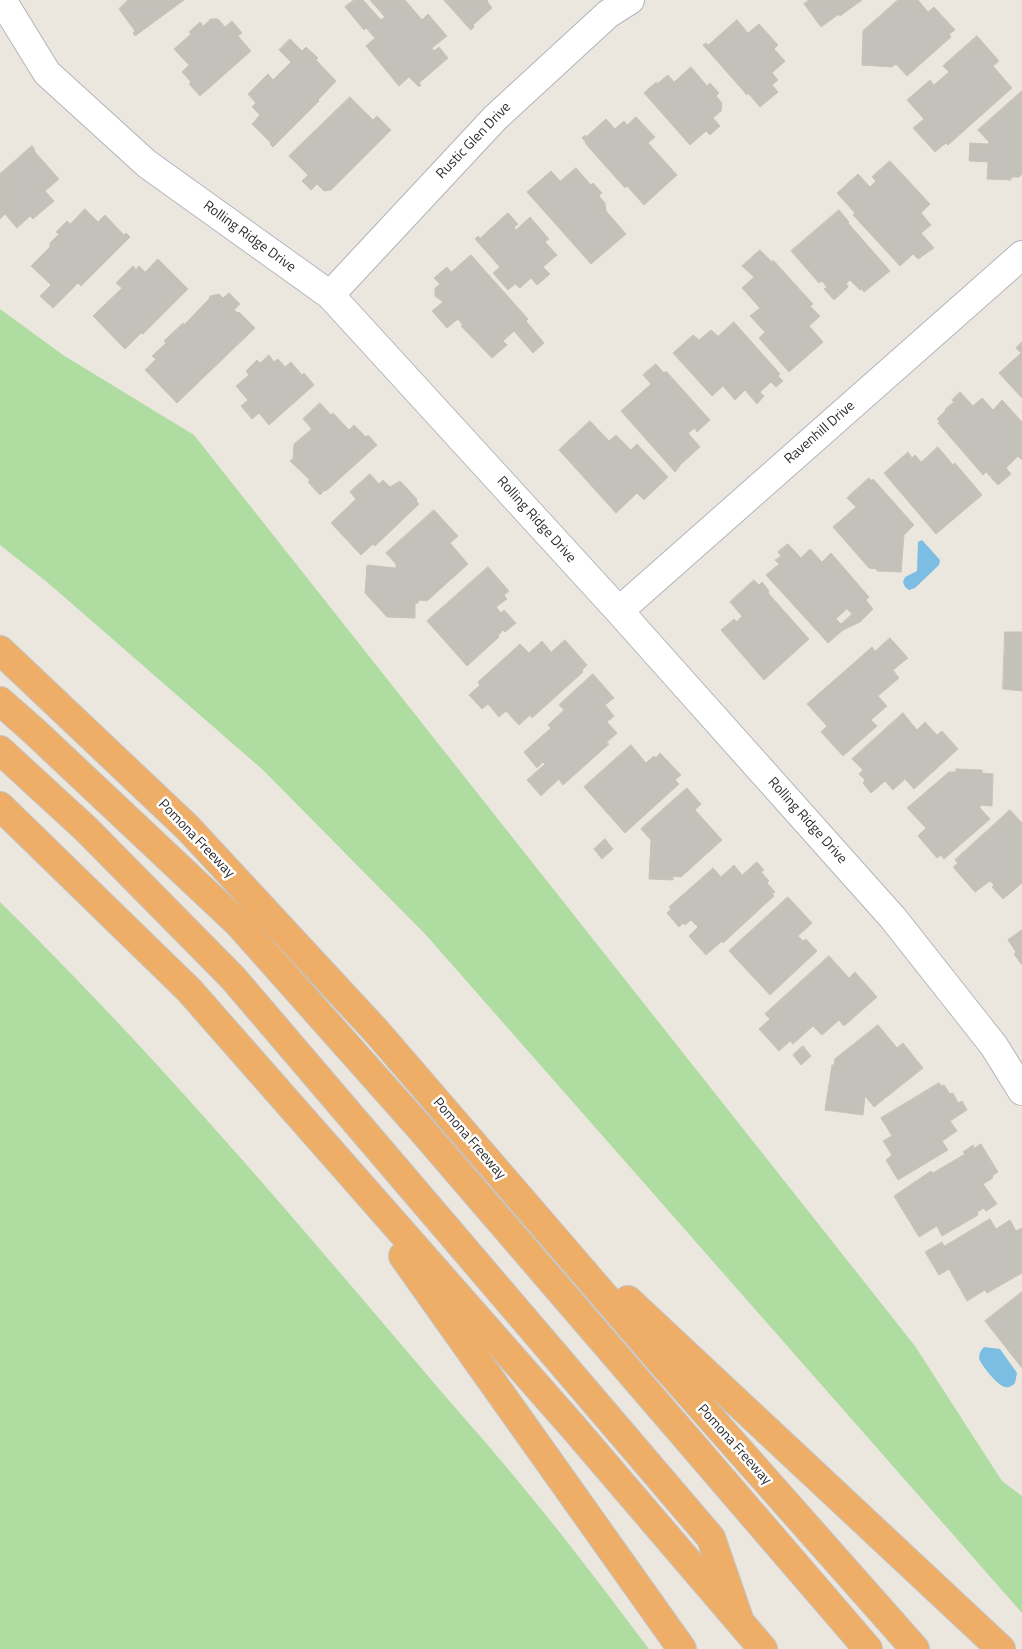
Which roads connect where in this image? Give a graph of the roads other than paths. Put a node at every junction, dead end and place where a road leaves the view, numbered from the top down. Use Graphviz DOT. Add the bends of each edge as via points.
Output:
graph roads {
  1 [pos="2,0"];
  2 [pos="630,0"];
  3 [pos="1022,255"];
  4 [pos="330,295"];
  5 [pos="619,611"];
  6 [pos="0,650"];
  7 [pos="0,701"];
  8 [pos="0,750"];
  9 [pos="0,806"];
  10 [pos="1022,1091"];
  11 [pos="320,1139"];
  12 [pos="524,1203"];
  13 [pos="740,1622"];
  14 [pos="682,1649"];
  15 [pos="763,1649"];
  16 [pos="868,1649"];
  17 [pos="915,1649"];
  18 [pos="1001,1649"];
  1 -- 4 [label="street, Rolling Ridge Drive" via="47,73 147,164"];
  2 -- 4 [label="street, Rustic Glen Drive" via="608,14 495,118"];
  3 -- 5 [label="street, Ravenhill Drive"];
  4 -- 5 [label="street, Rolling Ridge Drive"];
  5 -- 10 [label="street, Rolling Ridge Drive" via="893,918 994,1046"];
  6 -- 12 [label="highway, Pomona Freeway" via="188,828 377,1032"];
  7 -- 16 [label="highway" via="238,923 421,1129"];
  8 -- 13 [label="highway" via="86,829 233,978 712,1538"];
  9 -- 11 [label="highway" via="189,990"];
  11 -- 13 [label="highway"];
  11 -- 14 [label="highway"];
  12 -- 17 [label="highway, Pomona Freeway"];
  12 -- 18 [label="highway"];
  13 -- 15 [label="highway"];
}
